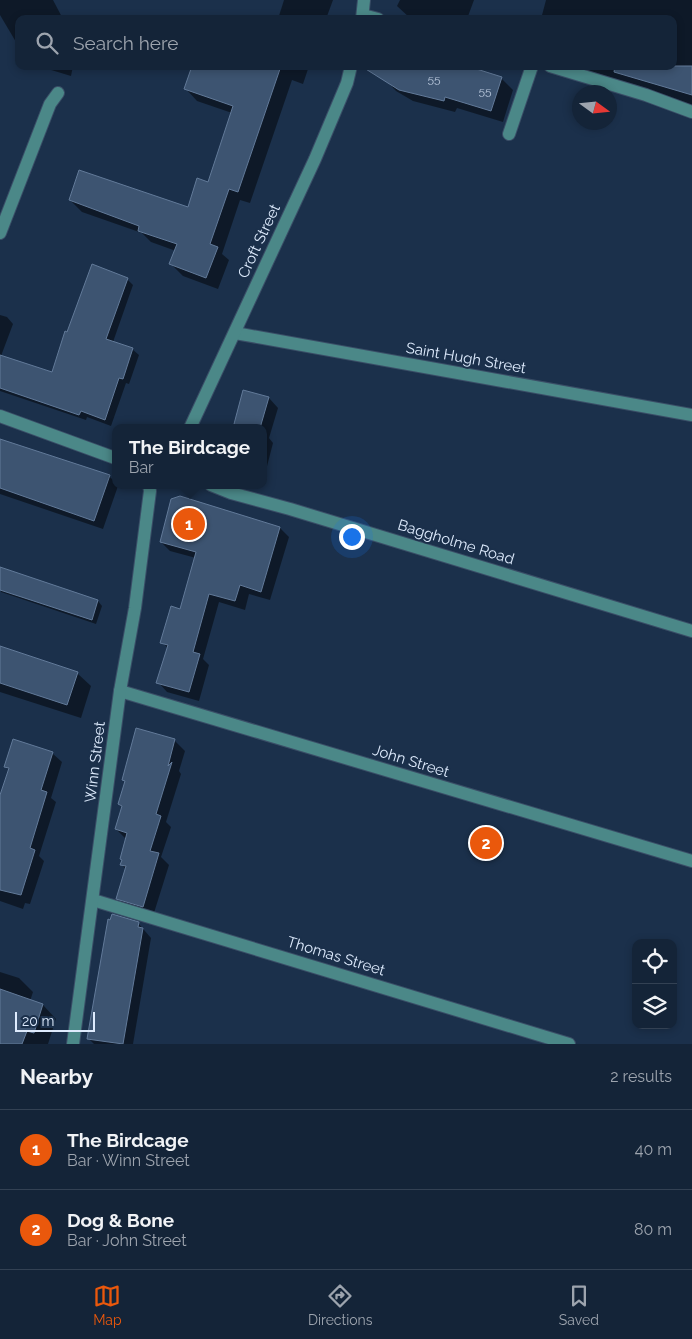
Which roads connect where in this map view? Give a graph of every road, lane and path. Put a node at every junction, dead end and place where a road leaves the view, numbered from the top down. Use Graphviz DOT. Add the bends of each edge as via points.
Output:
graph roads {
  1 [pos="364,0"];
  2 [pos="363,15"];
  3 [pos="351,70"];
  4 [pos="531,70"];
  5 [pos="563,70"];
  6 [pos="58,93"];
  7 [pos="692,112"];
  8 [pos="509,134"];
  9 [pos="0,232"];
  10 [pos="235,333"];
  11 [pos="692,415"];
  12 [pos="0,416"];
  13 [pos="192,424"];
  14 [pos="112,457"];
  15 [pos="150,489"];
  16 [pos="221,489"];
  17 [pos="692,631"];
  18 [pos="120,691"];
  19 [pos="692,861"];
  20 [pos="93,900"];
  21 [pos="73,1044"];
  22 [pos="569,1044"];
  1 -- 2 [label="street"];
  3 -- 10 [label="street, Croft Street" via="316,159"];
  4 -- 8 [label="street"];
  5 -- 7 [label="street"];
  6 -- 9 [label="street" via="50,104"];
  10 -- 11 [label="street, Saint Hugh Street"];
  10 -- 13 [label="street, Croft Street"];
  12 -- 14 [label="street"];
  15 -- 18 [label="street, Winn Street"];
  16 -- 17 [label="street, Baggholme Road"];
  18 -- 19 [label="street, John Street"];
  18 -- 20 [label="street, Winn Street"];
  20 -- 21 [label="street, Winn Street"];
  20 -- 22 [label="street, Thomas Street"];
}
